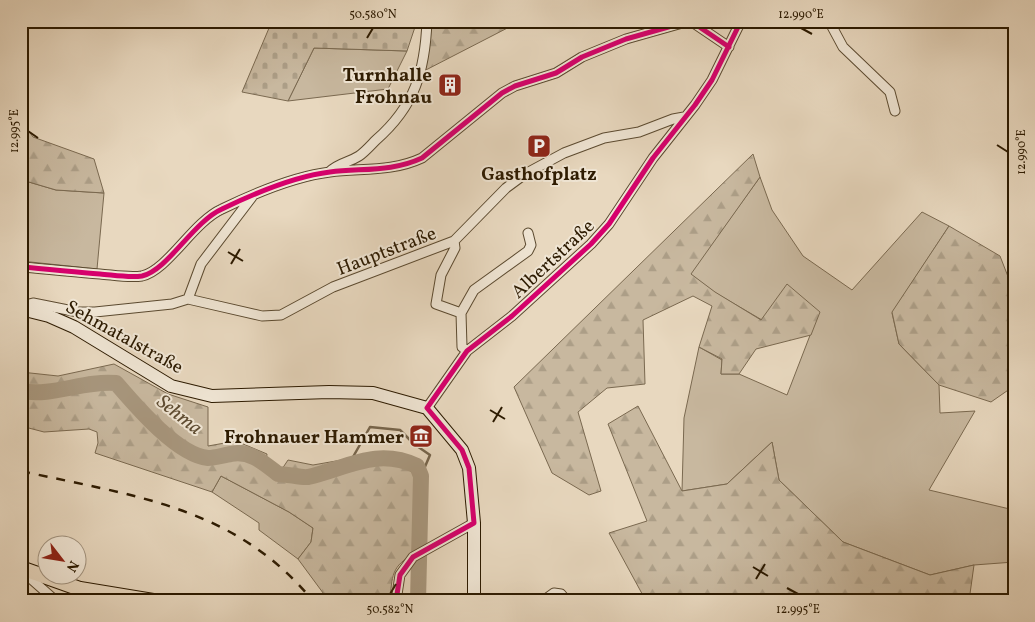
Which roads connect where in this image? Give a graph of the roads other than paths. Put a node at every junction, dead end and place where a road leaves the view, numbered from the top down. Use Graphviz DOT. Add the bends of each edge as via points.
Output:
graph roads {
  1 [pos="427,21"];
  2 [pos="741,21"];
  3 [pos="829,21"];
  4 [pos="728,47"];
  5 [pos="895,111"];
  6 [pos="684,117"];
  7 [pos="329,172"];
  8 [pos="252,197"];
  9 [pos="528,233"];
  10 [pos="454,241"];
  11 [pos="21,267"];
  12 [pos="188,299"];
  13 [pos="21,308"];
  14 [pos="461,313"];
  15 [pos="467,351"];
  16 [pos="427,408"];
  17 [pos="474,523"];
  18 [pos="25,569"];
  19 [pos="56,601"];
  20 [pos="153,601"];
  21 [pos="396,601"];
  22 [pos="474,601"];
  23 [pos="543,601"];
  24 [pos="567,601"];
  1 -- 7 [label="street" via="426,51 415,92 393,126 358,156 340,163"];
  2 -- 4 [label="street"];
  3 -- 5 [label="street" via="842,48 890,92"];
  4 -- 6 [label="street" via="712,80"];
  4 -- 7 [label="street" via="695,24 677,23 582,57 556,73 502,93 422,158 409,164 389,169"];
  6 -- 10 [label="street, Hauptstraße" via="673,118 639,132 587,143 554,158 506,188"];
  6 -- 15 [label="street, Albertstraße" via="609,224 591,244 512,316"];
  7 -- 8 [label="street" via="294,180"];
  8 -- 11 [label="street" via="207,216 161,265 143,276"];
  8 -- 12 [label="street" via="201,264"];
  9 -- 14 [label="street" via="532,245 528,251 474,290"];
  10 -- 12 [label="street, Hauptstraße" via="333,287 281,315 262,316"];
  10 -- 14 [label="street" via="455,248 441,275 436,304"];
  12 -- 13 [label="street, Hauptstraße" via="172,304 95,312 78,312 33,302"];
  13 -- 16 [label="main road, Sehmatalstraße" via="74,328 171,386 212,396 373,393"];
  14 -- 15 [label="street" via="462,347"];
  15 -- 16 [label="street, Albertstraße"];
  16 -- 17 [label="main road" via="462,450 470,468"];
  17 -- 21 [label="street" via="412,557 400,575"];
  17 -- 22 [label="main road"];
  18 -- 19 [label="street" via="30,578"];
  18 -- 20 [label="main road" via="80,589"];
  23 -- 24 [label="street" via="554,593 561,594"];
}
